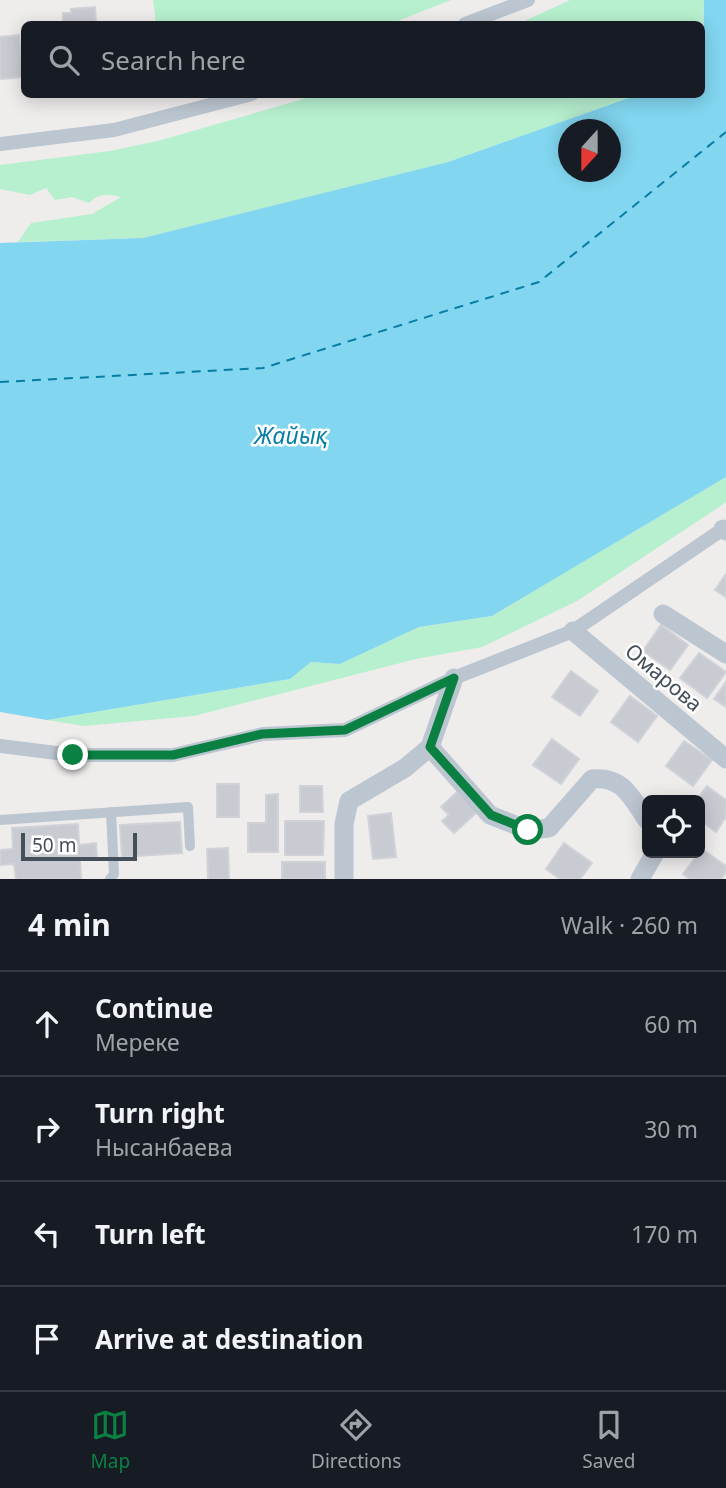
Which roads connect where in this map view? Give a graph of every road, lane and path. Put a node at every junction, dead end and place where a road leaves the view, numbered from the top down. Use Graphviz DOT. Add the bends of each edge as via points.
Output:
graph roads {
  1 [pos="527,0"];
  2 [pos="473,21"];
  3 [pos="237,98"];
  4 [pos="0,144"];
  5 [pos="725,529"];
  6 [pos="663,614"];
  7 [pos="573,631"];
  8 [pos="726,654"];
  9 [pos="454,678"];
  10 [pos="0,746"];
  11 [pos="430,747"];
  12 [pos="726,759"];
  13 [pos="111,812"];
  14 [pos="642,813"];
  15 [pos="0,820"];
  16 [pos="190,846"];
  17 [pos="652,858"];
  18 [pos="110,879"];
  19 [pos="344,879"];
  20 [pos="640,879"];
  1 -- 2 [label="street"];
  3 -- 4 [label="street" via="114,130"];
  5 -- 7 [label="street"];
  6 -- 8 [label="street"];
  7 -- 9 [label="street"];
  7 -- 12 [label="street, Омарова"];
  9 -- 10 [label="street" via="345,730 262,734 173,755 73,755"];
  9 -- 11 [label="street"];
  11 -- 14 [label="street" via="491,815 528,830 549,828 592,779 608,778 624,788"];
  11 -- 19 [label="street" via="349,802 344,824"];
  13 -- 15 [label="lane"];
  13 -- 16 [label="lane" via="188,807"];
  13 -- 18 [label="lane" via="114,874"];
  17 -- 20 [label="street"];
}
